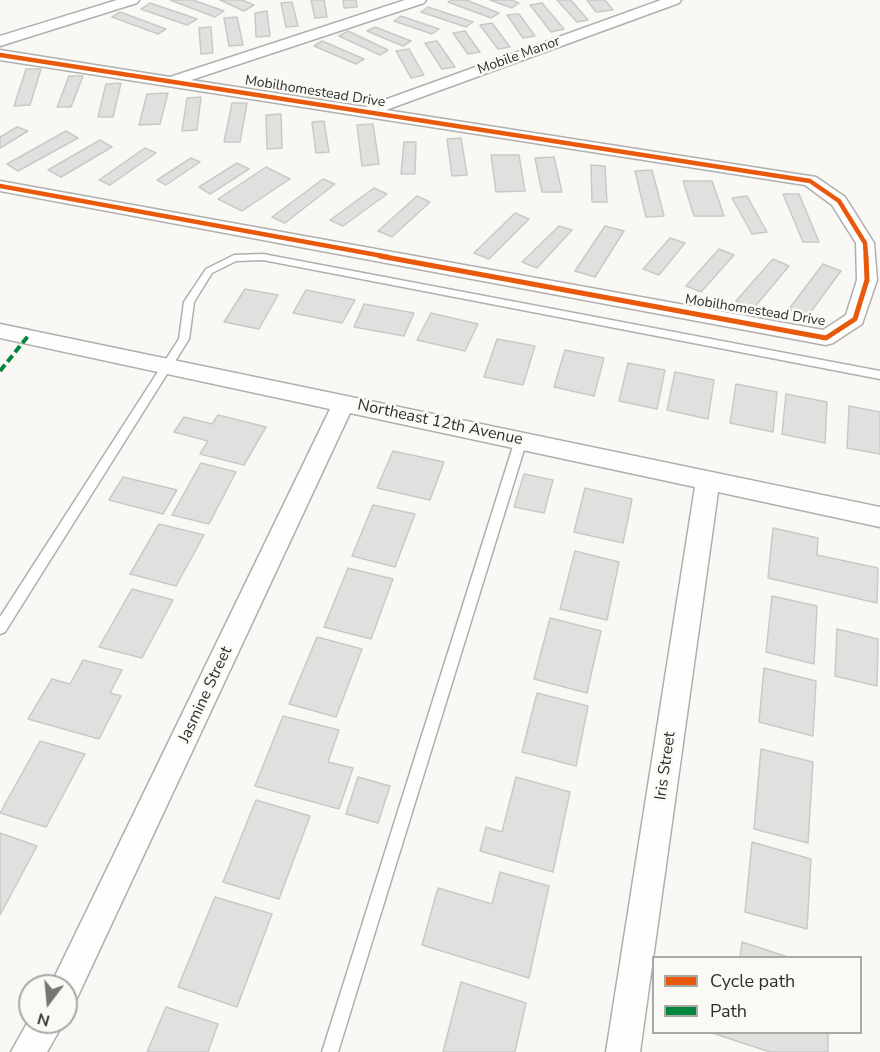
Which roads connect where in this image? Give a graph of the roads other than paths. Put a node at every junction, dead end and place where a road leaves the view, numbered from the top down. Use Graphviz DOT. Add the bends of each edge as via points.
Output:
graph roads {
  1 [pos="132,0"];
  2 [pos="419,0"];
  3 [pos="674,0"];
  4 [pos="0,41"];
  5 [pos="0,56"];
  6 [pos="170,82"];
  7 [pos="365,112"];
  8 [pos="0,186"];
  9 [pos="0,331"];
  10 [pos="168,366"];
  11 [pos="880,375"];
  12 [pos="344,403"];
  13 [pos="521,440"];
  14 [pos="708,481"];
  15 [pos="880,517"];
  16 [pos="0,627"];
  17 [pos="72,974"];
  18 [pos="39,1034"];
  19 [pos="28,1052"];
  20 [pos="330,1052"];
  21 [pos="623,1052"];
  1 -- 4 [label="street"];
  2 -- 6 [label="street"];
  3 -- 7 [label="street, Mobile Manor"];
  5 -- 6 [label="street, Mobilhomestead Drive"];
  6 -- 7 [label="street, Mobilhomestead Drive"];
  7 -- 8 [label="street, Mobilhomestead Drive" via="810,181 839,201 865,243 867,280 855,319 826,338"];
  9 -- 10 [label="street, Northeast 12th Avenue"];
  10 -- 11 [label="lane" via="184,339 189,302 209,272 234,258 263,257"];
  10 -- 12 [label="street, Northeast 12th Avenue"];
  10 -- 16 [label="lane"];
  12 -- 13 [label="street, Northeast 12th Avenue"];
  12 -- 17 [label="street, Jasmine Street"];
  13 -- 14 [label="street, Northeast 12th Avenue"];
  13 -- 20 [label="lane"];
  14 -- 15 [label="street, Northeast 12th Avenue"];
  14 -- 21 [label="street, Iris Street"];
  18 -- 19 [label="street"];
}
